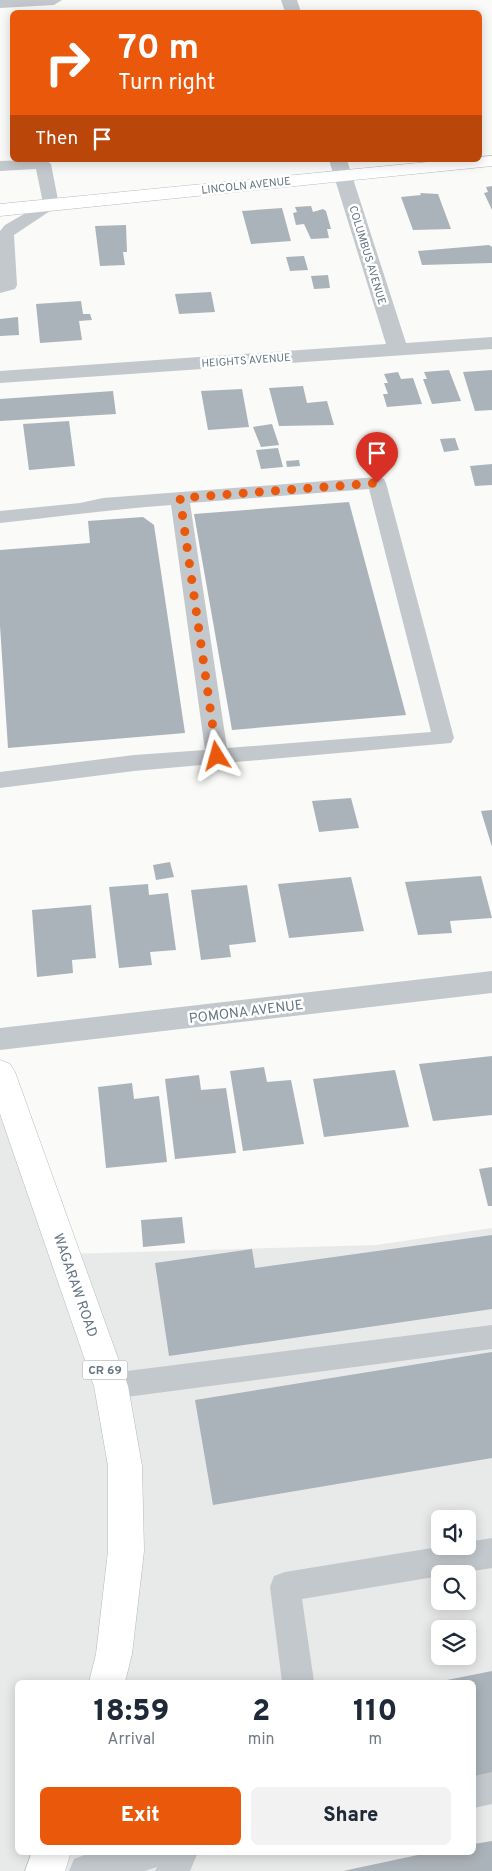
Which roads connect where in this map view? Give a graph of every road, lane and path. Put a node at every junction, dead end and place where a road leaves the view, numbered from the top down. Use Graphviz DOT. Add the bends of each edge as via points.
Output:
graph roads {
  1 [pos="54,0"];
  2 [pos="0,3"];
  3 [pos="454,162"];
  4 [pos="0,166"];
  5 [pos="341,168"];
  6 [pos="51,205"];
  7 [pos="0,210"];
  8 [pos="3,241"];
  9 [pos="0,288"];
  10 [pos="492,343"];
  11 [pos="398,350"];
  12 [pos="0,377"];
  13 [pos="180,498"];
  14 [pos="0,517"];
  15 [pos="217,756"];
  16 [pos="0,780"];
  17 [pos="492,982"];
  18 [pos="0,1039"];
  19 [pos="0,1072"];
  20 [pos="492,1337"];
  21 [pos="110,1386"];
  22 [pos="492,1553"];
  23 [pos="108,1680"];
  24 [pos="298,1680"];
  25 [pos="492,1788"];
  26 [pos="476,1792"];
  27 [pos="51,1855"];
  28 [pos="142,1855"];
  29 [pos="180,1855"];
  30 [pos="44,1871"];
  31 [pos="86,1871"];
  32 [pos="172,1871"];
  1 -- 2 [label="street"];
  3 -- 5 [label="main road, LINCOLN AVENUE"];
  4 -- 6 [label="lane" via="43,164"];
  5 -- 6 [label="main road, LINCOLN AVENUE"];
  5 -- 11 [label="street, COLUMBUS AVENUE"];
  6 -- 7 [label="main road, LINCOLN AVENUE"];
  6 -- 8 [label="lane" via="11,228"];
  8 -- 9 [label="lane" via="9,284"];
  10 -- 11 [label="street, HEIGHTS AVENUE"];
  11 -- 12 [label="street, HEIGHTS AVENUE"];
  13 -- 14 [label="lane"];
  13 -- 15 [label="lane"];
  13 -- 15 [label="lane" via="377,483 443,738"];
  15 -- 16 [label="lane"];
  17 -- 18 [label="street, POMONA AVENUE"];
  19 -- 21 [label="main road, WAGARAW ROAD / CR 69"];
  20 -- 21 [label="lane"];
  21 -- 23 [label="main road, WAGARAW ROAD / CR 69" via="125,1466 126,1551 114,1654"];
  22 -- 24 [label="lane" via="285,1587"];
  25 -- 26 [label="lane"];
  27 -- 30 [label="main road"];
  28 -- 31 [label="lane"];
  29 -- 32 [label="lane"];
}
